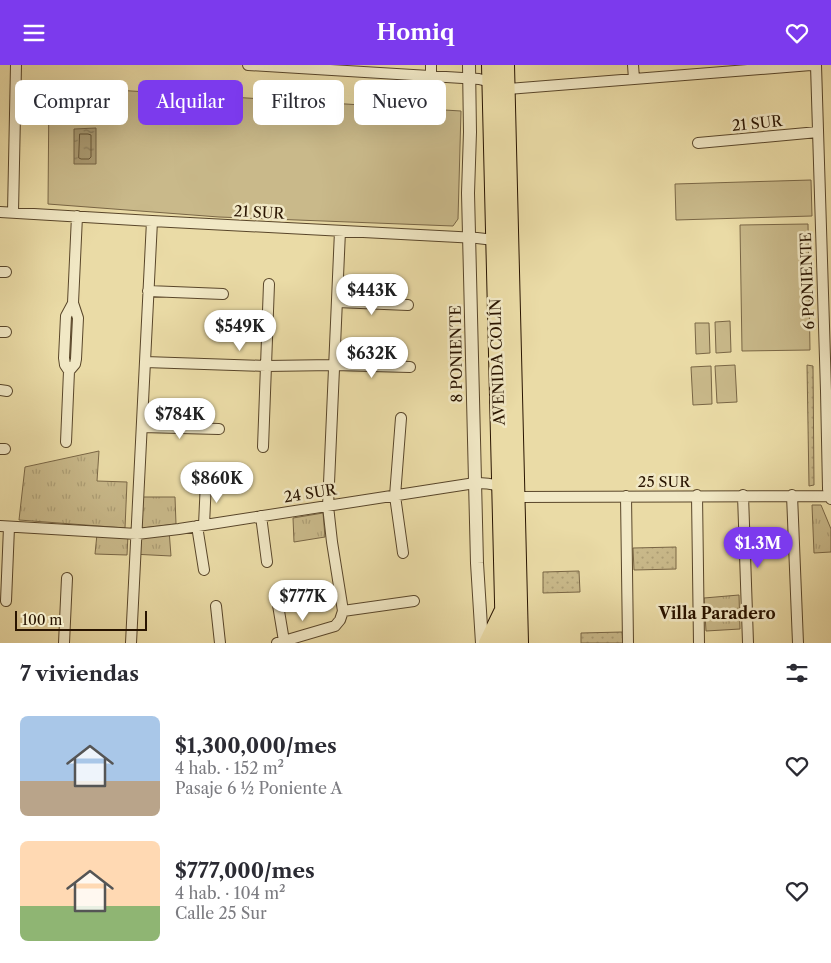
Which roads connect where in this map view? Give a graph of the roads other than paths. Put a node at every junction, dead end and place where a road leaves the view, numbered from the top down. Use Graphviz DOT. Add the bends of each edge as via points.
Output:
graph roads {
  1 [pos="16,65"];
  2 [pos="248,65"];
  3 [pos="260,65"];
  4 [pos="430,65"];
  5 [pos="469,65"];
  6 [pos="490,65"];
  7 [pos="506,65"];
  8 [pos="633,65"];
  9 [pos="811,65"];
  10 [pos="816,65"];
  11 [pos="318,67"];
  12 [pos="759,67"];
  13 [pos="374,69"];
  14 [pos="431,76"];
  15 [pos="469,79"];
  16 [pos="634,79"];
  17 [pos="491,82"];
  18 [pos="507,89"];
  19 [pos="818,132"];
  20 [pos="698,143"];
  21 [pos="831,203"];
  22 [pos="820,204"];
  23 [pos="0,212"];
  24 [pos="13,212"];
  25 [pos="77,216"];
  26 [pos="152,221"];
  27 [pos="340,231"];
  28 [pos="470,238"];
  29 [pos="494,240"];
  30 [pos="511,255"];
  31 [pos="826,264"];
  32 [pos="269,284"];
  33 [pos="148,291"];
  34 [pos="222,294"];
  35 [pos="337,302"];
  36 [pos="408,305"];
  37 [pos="827,326"];
  38 [pos="145,362"];
  39 [pos="334,365"];
  40 [pos="266,366"];
  41 [pos="410,367"];
  42 [pos="829,391"];
  43 [pos="400,418"];
  44 [pos="142,427"];
  45 [pos="219,429"];
  46 [pos="829,440"];
  47 [pos="66,442"];
  48 [pos="263,447"];
  49 [pos="206,481"];
  50 [pos="475,483"];
  51 [pos="501,486"];
  52 [pos="395,495"];
  53 [pos="697,495"];
  54 [pos="743,495"];
  55 [pos="792,495"];
  56 [pos="626,496"];
  57 [pos="516,497"];
  58 [pos="830,497"];
  59 [pos="328,506"];
  60 [pos="261,516"];
  61 [pos="5,526"];
  62 [pos="200,526"];
  63 [pos="137,534"];
  64 [pos="403,553"];
  65 [pos="267,562"];
  66 [pos="204,570"];
  67 [pos="67,578"];
  68 [pos="276,593"];
  69 [pos="6,601"];
  70 [pos="414,601"];
  71 [pos="216,606"];
  72 [pos="503,607"];
  73 [pos="342,615"];
  74 [pos="281,642"];
  75 [pos="64,643"];
  76 [pos="131,643"];
  77 [pos="220,643"];
  78 [pos="482,643"];
  79 [pos="487,643"];
  80 [pos="504,643"];
  81 [pos="520,643"];
  82 [pos="628,643"];
  83 [pos="699,643"];
  84 [pos="748,643"];
  85 [pos="798,643"];
  1 -- 24 [label="street"];
  2 -- 3 [label="street"];
  3 -- 11 [label="street"];
  4 -- 14 [label="street"];
  5 -- 15 [label="street, 8 PONIENTE"];
  6 -- 17 [label="main road, AVENIDA COLÍN"];
  7 -- 18 [label="main road, AVENIDA COLÍN"];
  8 -- 16 [label="street"];
  9 -- 12 [label="street"];
  10 -- 19 [label="street, 6 PONIENTE"];
  11 -- 13 [label="street"];
  12 -- 16 [label="street"];
  13 -- 14 [label="street"];
  14 -- 15 [label="street"];
  15 -- 17 [label="street"];
  15 -- 28 [label="street, 8 PONIENTE"];
  16 -- 18 [label="street"];
  17 -- 18 [label="street"];
  17 -- 29 [label="main road, AVENIDA COLÍN"];
  18 -- 30 [label="main road, AVENIDA COLÍN"];
  19 -- 20 [label="street, 21 SUR"];
  19 -- 22 [label="street, 6 PONIENTE"];
  21 -- 22 [label="street"];
  22 -- 31 [label="street, 6 PONIENTE"];
  23 -- 24 [label="street, 21 SUR"];
  24 -- 25 [label="street, 21 SUR"];
  25 -- 26 [label="street, 21 SUR"];
  25 -- 47 [label="street" via="73,303 66,317 64,358 70,371"];
  26 -- 27 [label="street, 21 SUR"];
  26 -- 33 [label="street"];
  27 -- 28 [label="street, 21 SUR"];
  27 -- 35 [label="street"];
  28 -- 29 [label="street, 21 SUR"];
  28 -- 50 [label="street, 8 PONIENTE"];
  29 -- 30 [label="street"];
  29 -- 51 [label="main road, AVENIDA COLÍN"];
  30 -- 57 [label="main road, AVENIDA COLÍN"];
  31 -- 37 [label="street, 6 PONIENTE"];
  32 -- 40 [label="street"];
  33 -- 34 [label="street"];
  33 -- 38 [label="street"];
  35 -- 36 [label="street"];
  35 -- 39 [label="street"];
  37 -- 42 [label="street, 6 PONIENTE"];
  38 -- 40 [label="street"];
  38 -- 44 [label="street"];
  39 -- 40 [label="street"];
  39 -- 41 [label="street"];
  39 -- 59 [label="street"];
  40 -- 48 [label="street"];
  42 -- 46 [label="street, 6 PONIENTE"];
  43 -- 52 [label="street"];
  44 -- 45 [label="street"];
  44 -- 63 [label="street"];
  46 -- 58 [label="street, 6 PONIENTE"];
  49 -- 62 [label="street"];
  50 -- 51 [label="street, 24 SUR"];
  50 -- 52 [label="street, 24 SUR"];
  50 -- 78 [label="street, 8 PONIENTE"];
  51 -- 57 [label="street"];
  51 -- 72 [label="main road, AVENIDA COLÍN"];
  52 -- 59 [label="street, 24 SUR"];
  52 -- 64 [label="street"];
  53 -- 54 [label="street, 25 SUR"];
  53 -- 56 [label="street, 25 SUR"];
  53 -- 83 [label="street"];
  54 -- 55 [label="street, 25 SUR"];
  54 -- 84 [label="street"];
  55 -- 58 [label="street, 25 SUR"];
  55 -- 85 [label="street"];
  56 -- 57 [label="street, 25 SUR"];
  56 -- 82 [label="street"];
  57 -- 81 [label="main road, AVENIDA COLÍN"];
  59 -- 60 [label="street, 24 SUR"];
  59 -- 73 [label="street"];
  60 -- 62 [label="street, 24 SUR"];
  60 -- 65 [label="street"];
  61 -- 63 [label="street, 24 SUR"];
  61 -- 69 [label="street"];
  62 -- 63 [label="street, 24 SUR"];
  62 -- 66 [label="street"];
  63 -- 76 [label="street"];
  67 -- 75 [label="street"];
  68 -- 74 [label="street"];
  70 -- 73 [label="street"];
  71 -- 77 [label="street"];
  72 -- 79 [label="main road"];
  72 -- 80 [label="main road, AVENIDA COLÍN"];
  73 -- 74 [label="street" via="335,625"];
}
